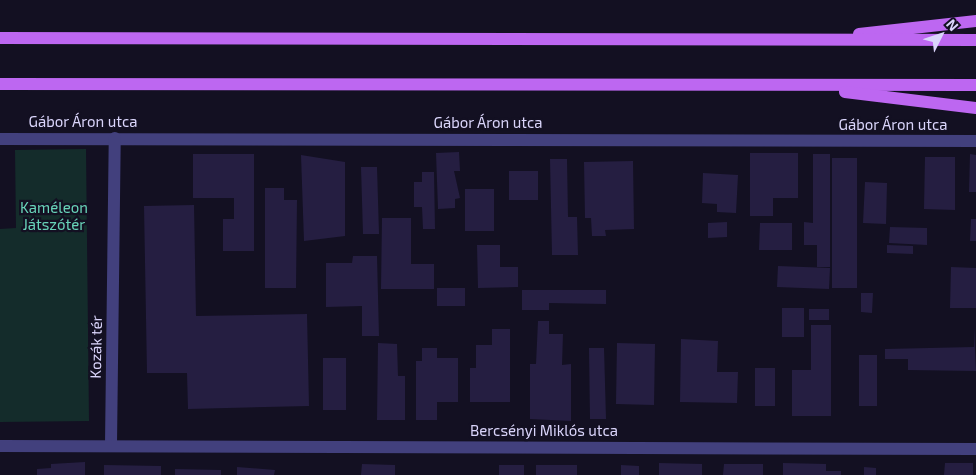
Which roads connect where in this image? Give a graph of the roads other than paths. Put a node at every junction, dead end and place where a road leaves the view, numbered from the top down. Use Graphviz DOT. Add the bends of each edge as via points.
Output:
graph roads {
  1 [pos="976,21"];
  2 [pos="0,38"];
  3 [pos="976,40"];
  4 [pos="792,41"];
  5 [pos="0,84"];
  6 [pos="788,85"];
  7 [pos="976,85"];
  8 [pos="976,108"];
  9 [pos="116,138"];
  10 [pos="0,139"];
  11 [pos="976,141"];
  12 [pos="111,445"];
  13 [pos="0,446"];
  14 [pos="976,449"];
  1 -- 4 [label="main road"];
  2 -- 4 [label="main road"];
  3 -- 4 [label="main road"];
  5 -- 6 [label="main road"];
  6 -- 7 [label="main road"];
  6 -- 8 [label="main road"];
  9 -- 10 [label="street, Gábor Áron utca"];
  9 -- 11 [label="street, Gábor Áron utca"];
  9 -- 12 [label="street, Kozák tér"];
  12 -- 13 [label="street"];
  12 -- 14 [label="street, Bercsényi Miklós utca"];
}
